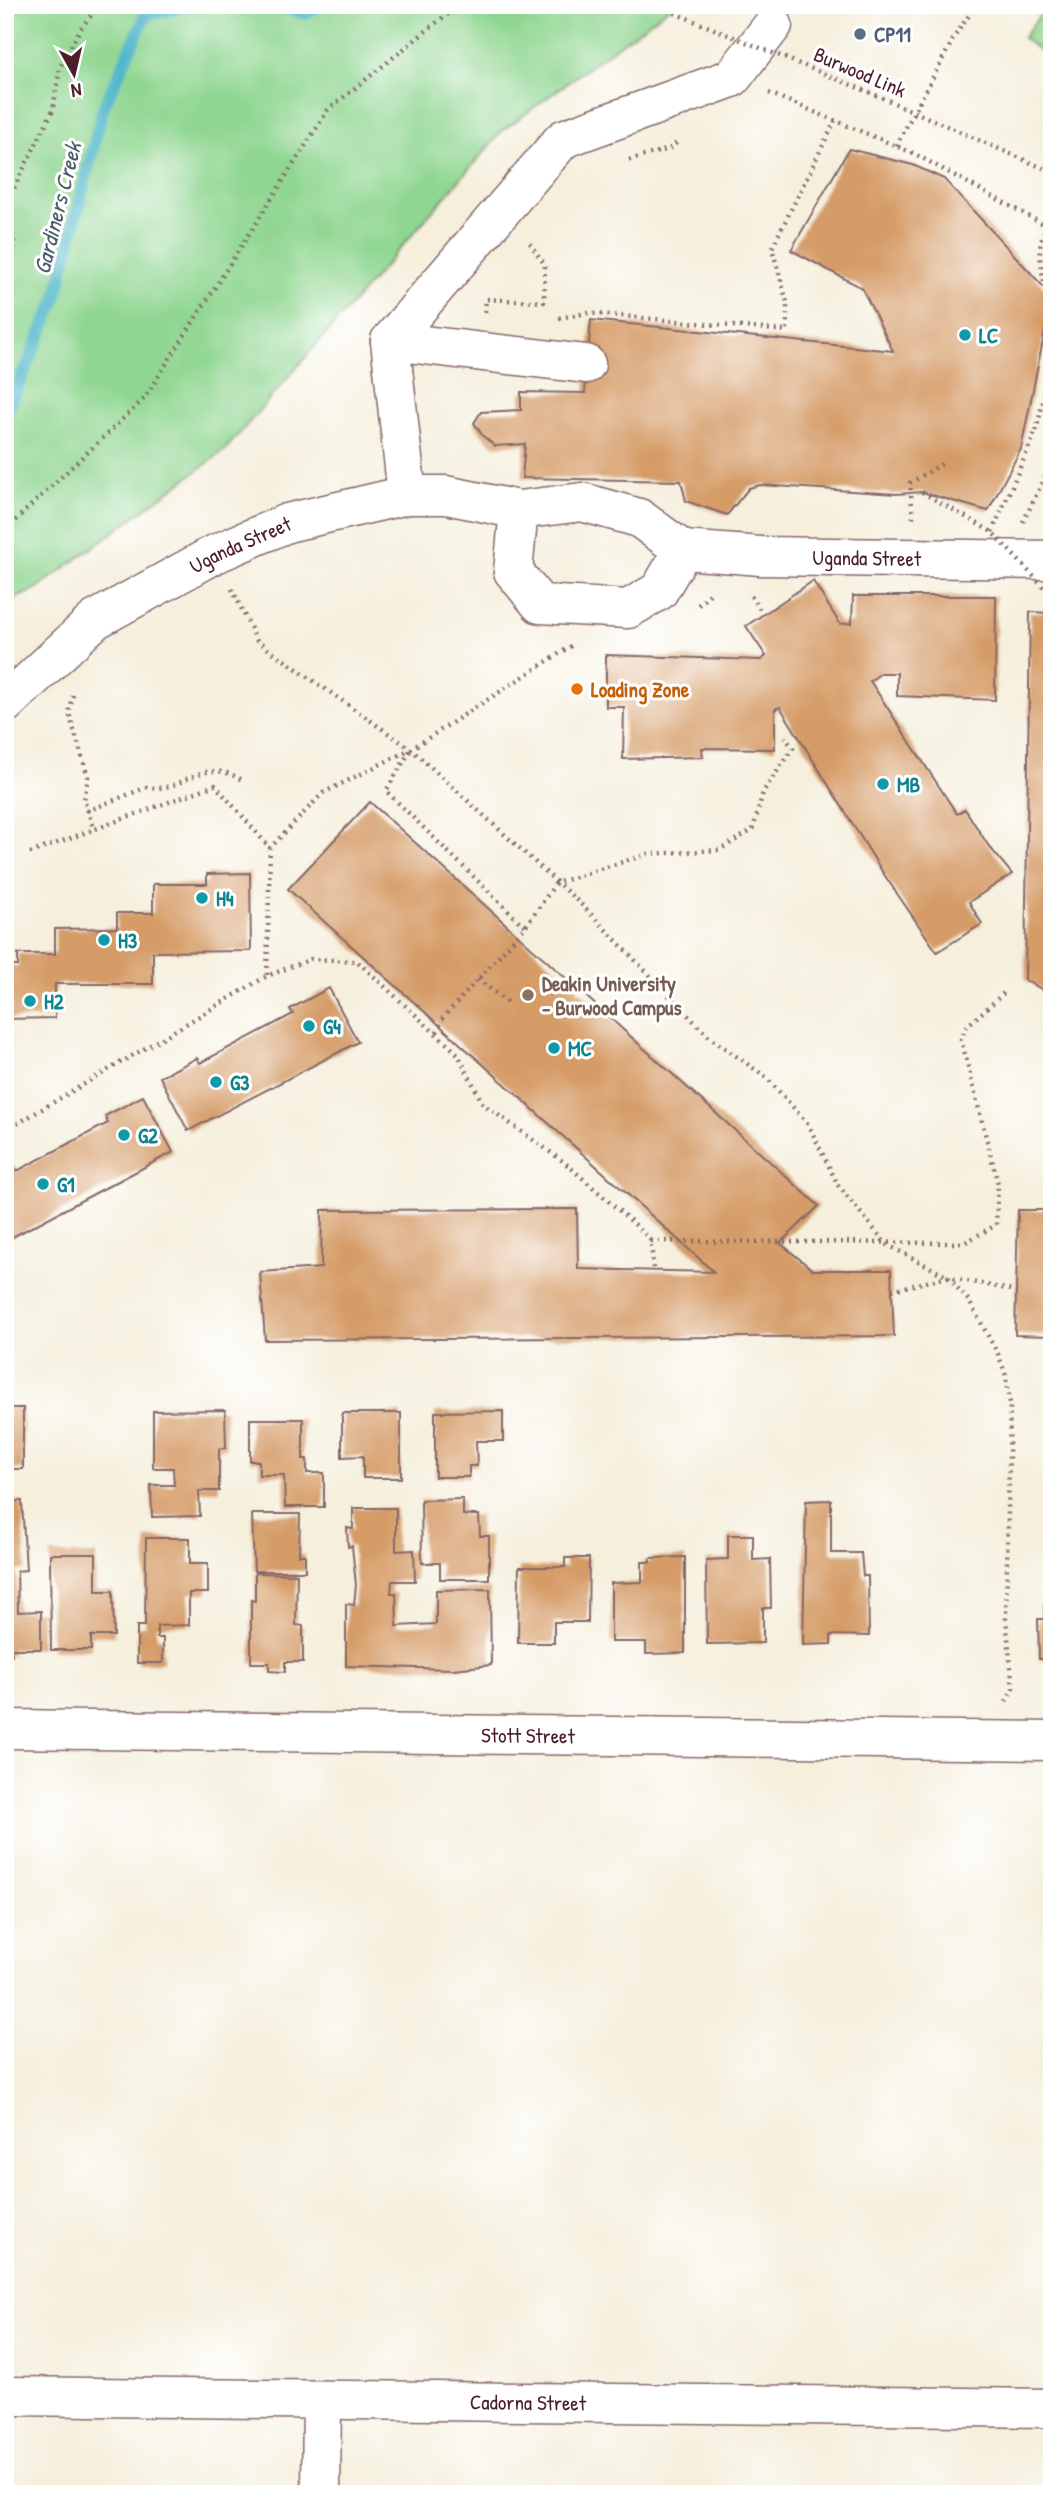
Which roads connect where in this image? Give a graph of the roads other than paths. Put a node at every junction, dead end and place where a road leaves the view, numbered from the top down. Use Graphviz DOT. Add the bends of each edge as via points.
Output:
graph roads {
  1 [pos="773,25"];
  2 [pos="390,341"];
  3 [pos="586,364"];
  4 [pos="407,495"];
  5 [pos="519,510"];
  6 [pos="683,550"];
  7 [pos="1052,560"];
  8 [pos="5,704"];
  9 [pos="5,1729"];
  10 [pos="1052,1741"];
  11 [pos="5,2396"];
  12 [pos="322,2400"];
  13 [pos="1052,2408"];
  14 [pos="321,2494"];
  1 -- 2 [label="street" via="732,78 563,139"];
  2 -- 3 [label="street"];
  2 -- 4 [label="street"];
  4 -- 5 [label="street, Uganda Street" via="446,495"];
  4 -- 8 [label="street, Uganda Street" via="287,523 215,554 95,620"];
  5 -- 6 [label="street, Uganda Street" via="582,502 639,518"];
  5 -- 6 [label="street" via="513,571 540,604 628,609 659,590"];
  6 -- 7 [label="street, Uganda Street" via="761,556"];
  9 -- 10 [label="street, Stott Street"];
  11 -- 12 [label="street, Cadorna Street"];
  12 -- 13 [label="street, Cadorna Street"];
  12 -- 14 [label="street"];
}
